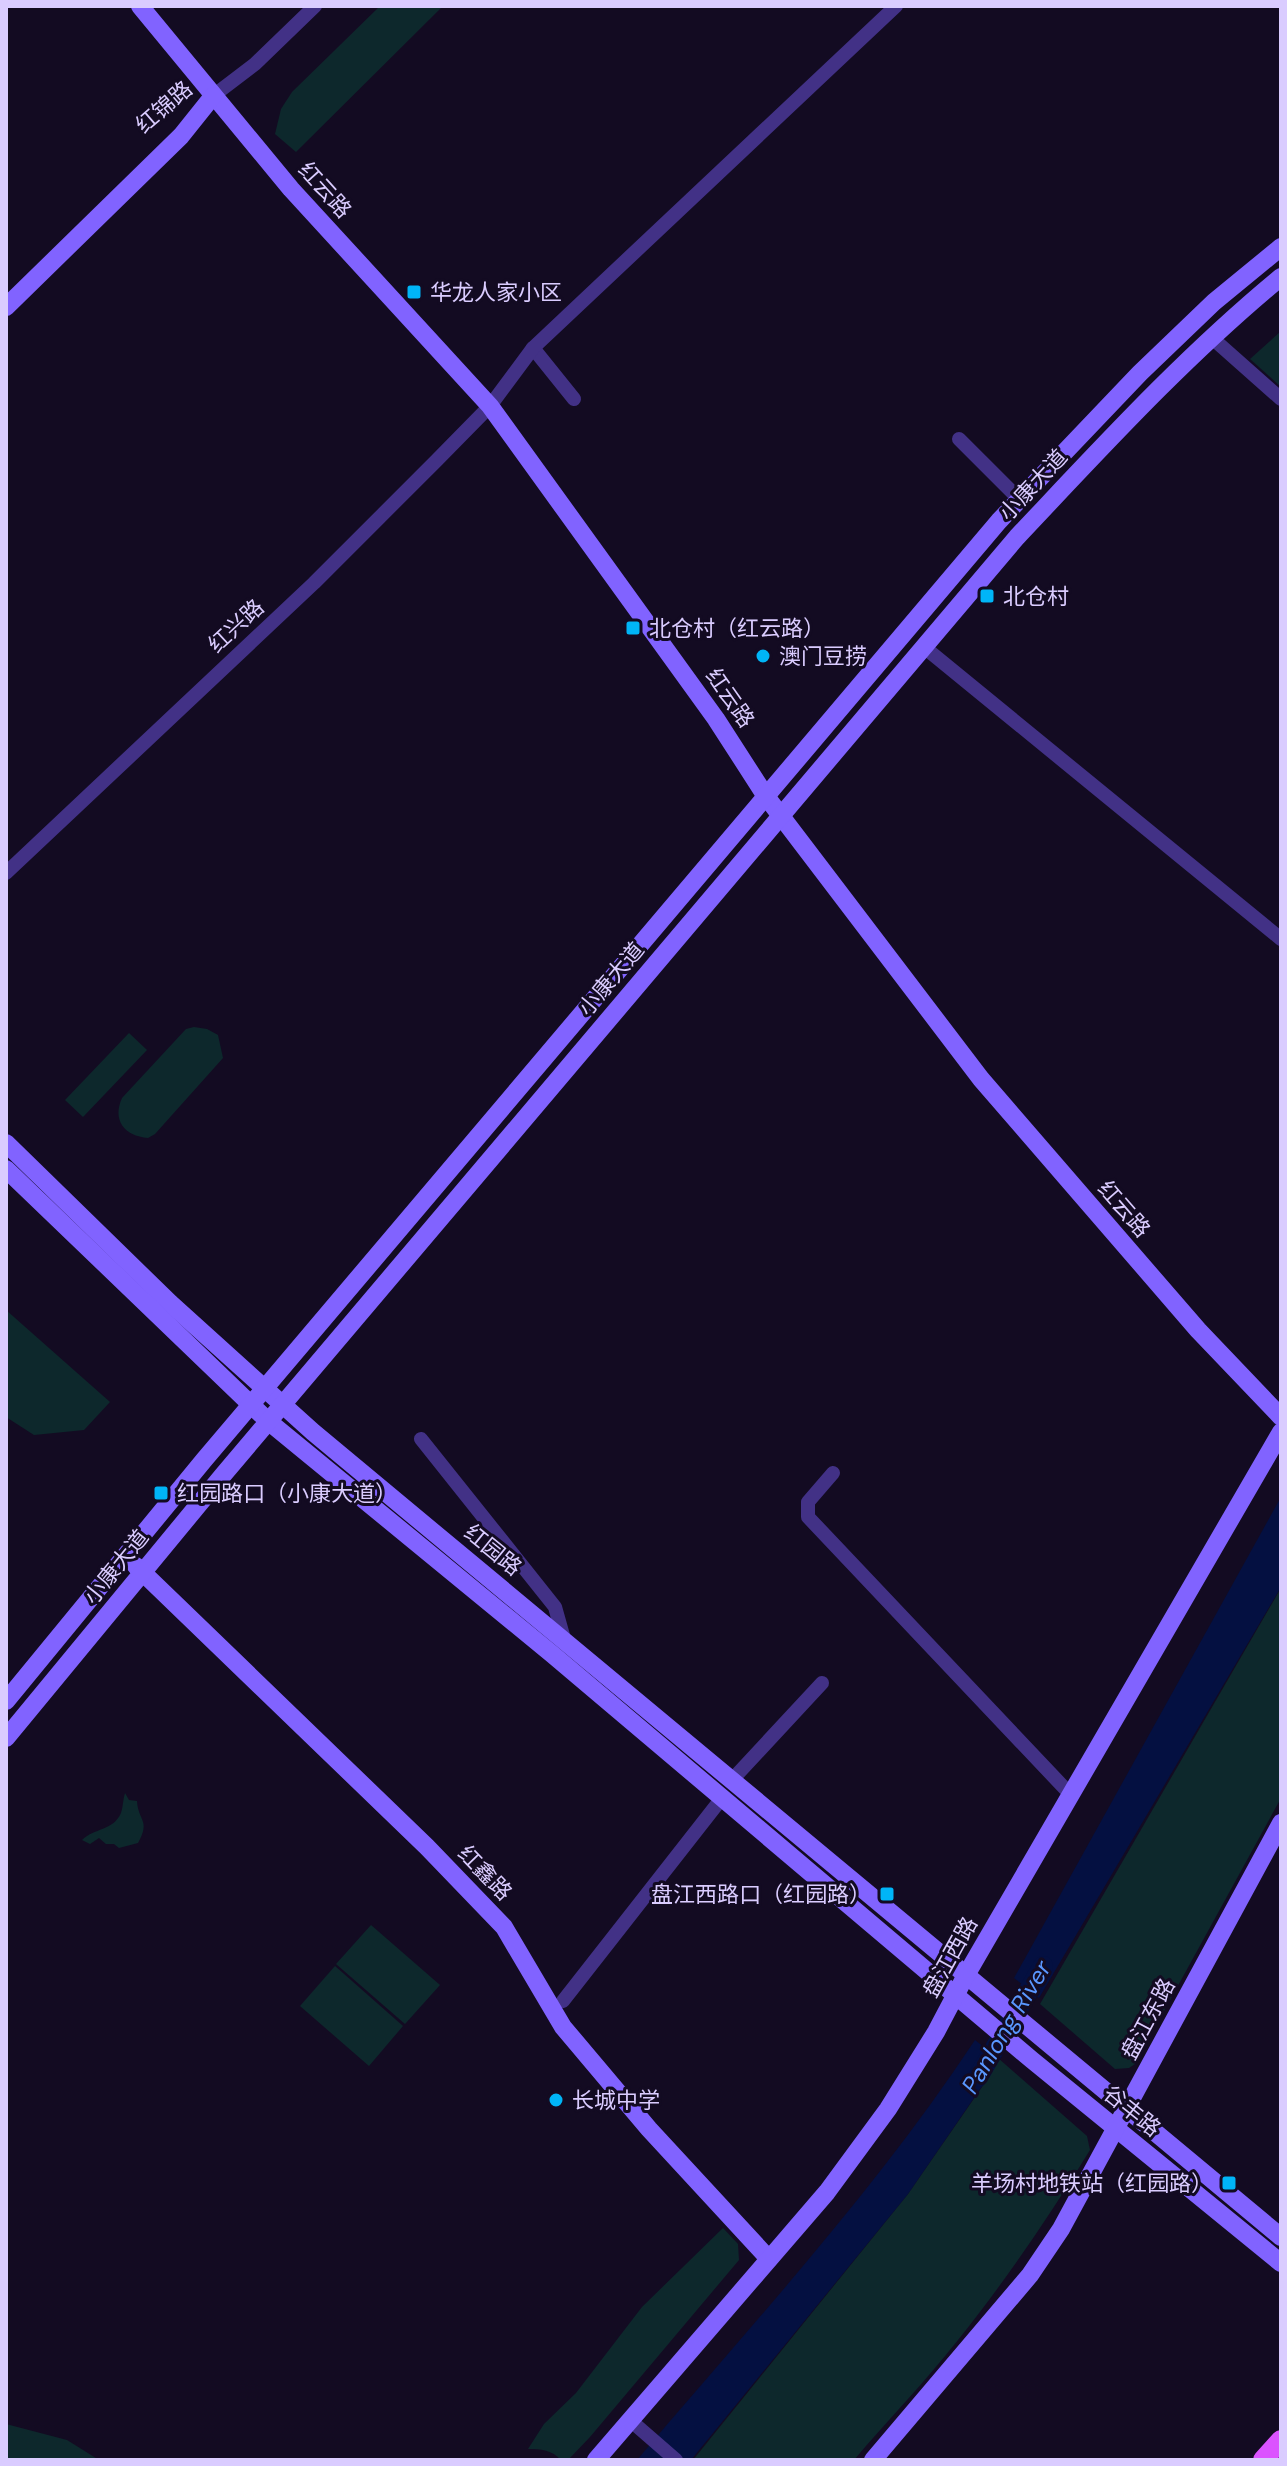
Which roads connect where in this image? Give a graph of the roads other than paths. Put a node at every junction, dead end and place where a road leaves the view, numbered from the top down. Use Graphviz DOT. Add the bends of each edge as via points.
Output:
graph roads {
  1 [pos="140,6"];
  2 [pos="315,6"];
  3 [pos="896,6"];
  4 [pos="213,96"];
  5 [pos="1281,247"];
  6 [pos="1281,277"];
  7 [pos="6,291"];
  8 [pos="6,307"];
  9 [pos="1211,337"];
  10 [pos="533,348"];
  11 [pos="574,399"];
  12 [pos="1281,399"];
  13 [pos="490,406"];
  14 [pos="959,439"];
  15 [pos="1020,500"];
  16 [pos="924,647"];
  17 [pos="765,795"];
  18 [pos="782,814"];
  19 [pos="6,873"];
  20 [pos="1281,939"];
  21 [pos="6,1143"];
  22 [pos="6,1169"];
  23 [pos="264,1389"];
  24 [pos="283,1404"];
  25 [pos="251,1406"];
  26 [pos="1281,1417"];
  27 [pos="268,1421"];
  28 [pos="1281,1432"];
  29 [pos="421,1439"];
  30 [pos="833,1473"];
  31 [pos="125,1556"];
  32 [pos="144,1572"];
  33 [pos="564,1639"];
  34 [pos="822,1683"];
  35 [pos="6,1701"];
  36 [pos="6,1738"];
  37 [pos="731,1781"];
  38 [pos="1071,1795"];
  39 [pos="722,1798"];
  40 [pos="1281,1823"];
  41 [pos="965,1977"];
  42 [pos="955,1994"];
  43 [pos="563,2001"];
  44 [pos="1127,2110"];
  45 [pos="1116,2129"];
  46 [pos="1281,2237"];
  47 [pos="769,2259"];
  48 [pos="1281,2263"];
  49 [pos="636,2425"];
  50 [pos="1281,2440"];
  51 [pos="596,2460"];
  52 [pos="676,2460"];
  53 [pos="873,2460"];
  54 [pos="1263,2460"];
  1 -- 4 [label="main road, 红云路"];
  2 -- 4 [label="street"];
  3 -- 10 [label="street, 红兴路"];
  4 -- 7 [label="main road, 红锦路" via="173,128"];
  4 -- 8 [label="main road, 红锦路" via="181,136"];
  4 -- 13 [label="main road, 红云路"];
  5 -- 15 [label="main road, 小康大道" via="1140,373"];
  6 -- 9 [label="main road, 小康大道"];
  9 -- 12 [label="street"];
  9 -- 16 [label="main road, 小康大道" via="1017,537"];
  10 -- 11 [label="street"];
  10 -- 13 [label="street, 红兴路"];
  13 -- 17 [label="main road, 红云路"];
  13 -- 19 [label="street, 红兴路" via="314,583"];
  14 -- 15 [label="street"];
  15 -- 17 [label="main road, 小康大道"];
  16 -- 18 [label="main road, 小康大道"];
  16 -- 20 [label="street"];
  17 -- 18 [label="main road, 红云路"];
  17 -- 23 [label="main road, 小康大道"];
  18 -- 24 [label="main road, 小康大道"];
  18 -- 26 [label="main road, 红云路" via="981,1079"];
  21 -- 23 [label="main road, 红园路"];
  22 -- 25 [label="main road, 红园路"];
  23 -- 24 [label="main road, 红园路"];
  23 -- 25 [label="main road, 小康大道"];
  24 -- 27 [label="main road, 小康大道"];
  24 -- 33 [label="main road, 红园路"];
  25 -- 27 [label="main road, 红园路"];
  25 -- 31 [label="main road, 小康大道"];
  27 -- 32 [label="main road, 小康大道"];
  27 -- 39 [label="main road, 红园路"];
  28 -- 38 [label="main road, 盘江西路"];
  29 -- 33 [label="street" via="555,1607"];
  30 -- 38 [label="street" via="808,1502 808,1517"];
  31 -- 32 [label="main road, 红鑫路"];
  31 -- 35 [label="main road, 小康大道"];
  32 -- 36 [label="main road, 小康大道"];
  32 -- 47 [label="main road, 红鑫路" via="504,1927 563,2027"];
  33 -- 37 [label="main road, 红园路"];
  34 -- 37 [label="street"];
  37 -- 41 [label="main road, 红园路"];
  38 -- 41 [label="main road, 盘江西路"];
  39 -- 42 [label="main road, 红园路"];
  39 -- 43 [label="street"];
  40 -- 44 [label="main road, 盘江东路"];
  41 -- 42 [label="main road, 盘江西路"];
  41 -- 44 [label="main road, 谷丰路"];
  42 -- 45 [label="main road, 谷丰路"];
  42 -- 47 [label="main road, 盘江西路" via="888,2109"];
  44 -- 45 [label="main road, 盘江东路"];
  44 -- 46 [label="main road, 谷丰路"];
  45 -- 48 [label="main road, 谷丰路"];
  45 -- 53 [label="main road, 盘江东路" via="1030,2275"];
  47 -- 49 [label="main road, 盘江西路"];
  49 -- 51 [label="main road, 盘江西路"];
  49 -- 52 [label="street"];
  50 -- 54 [label="main road"];
}
